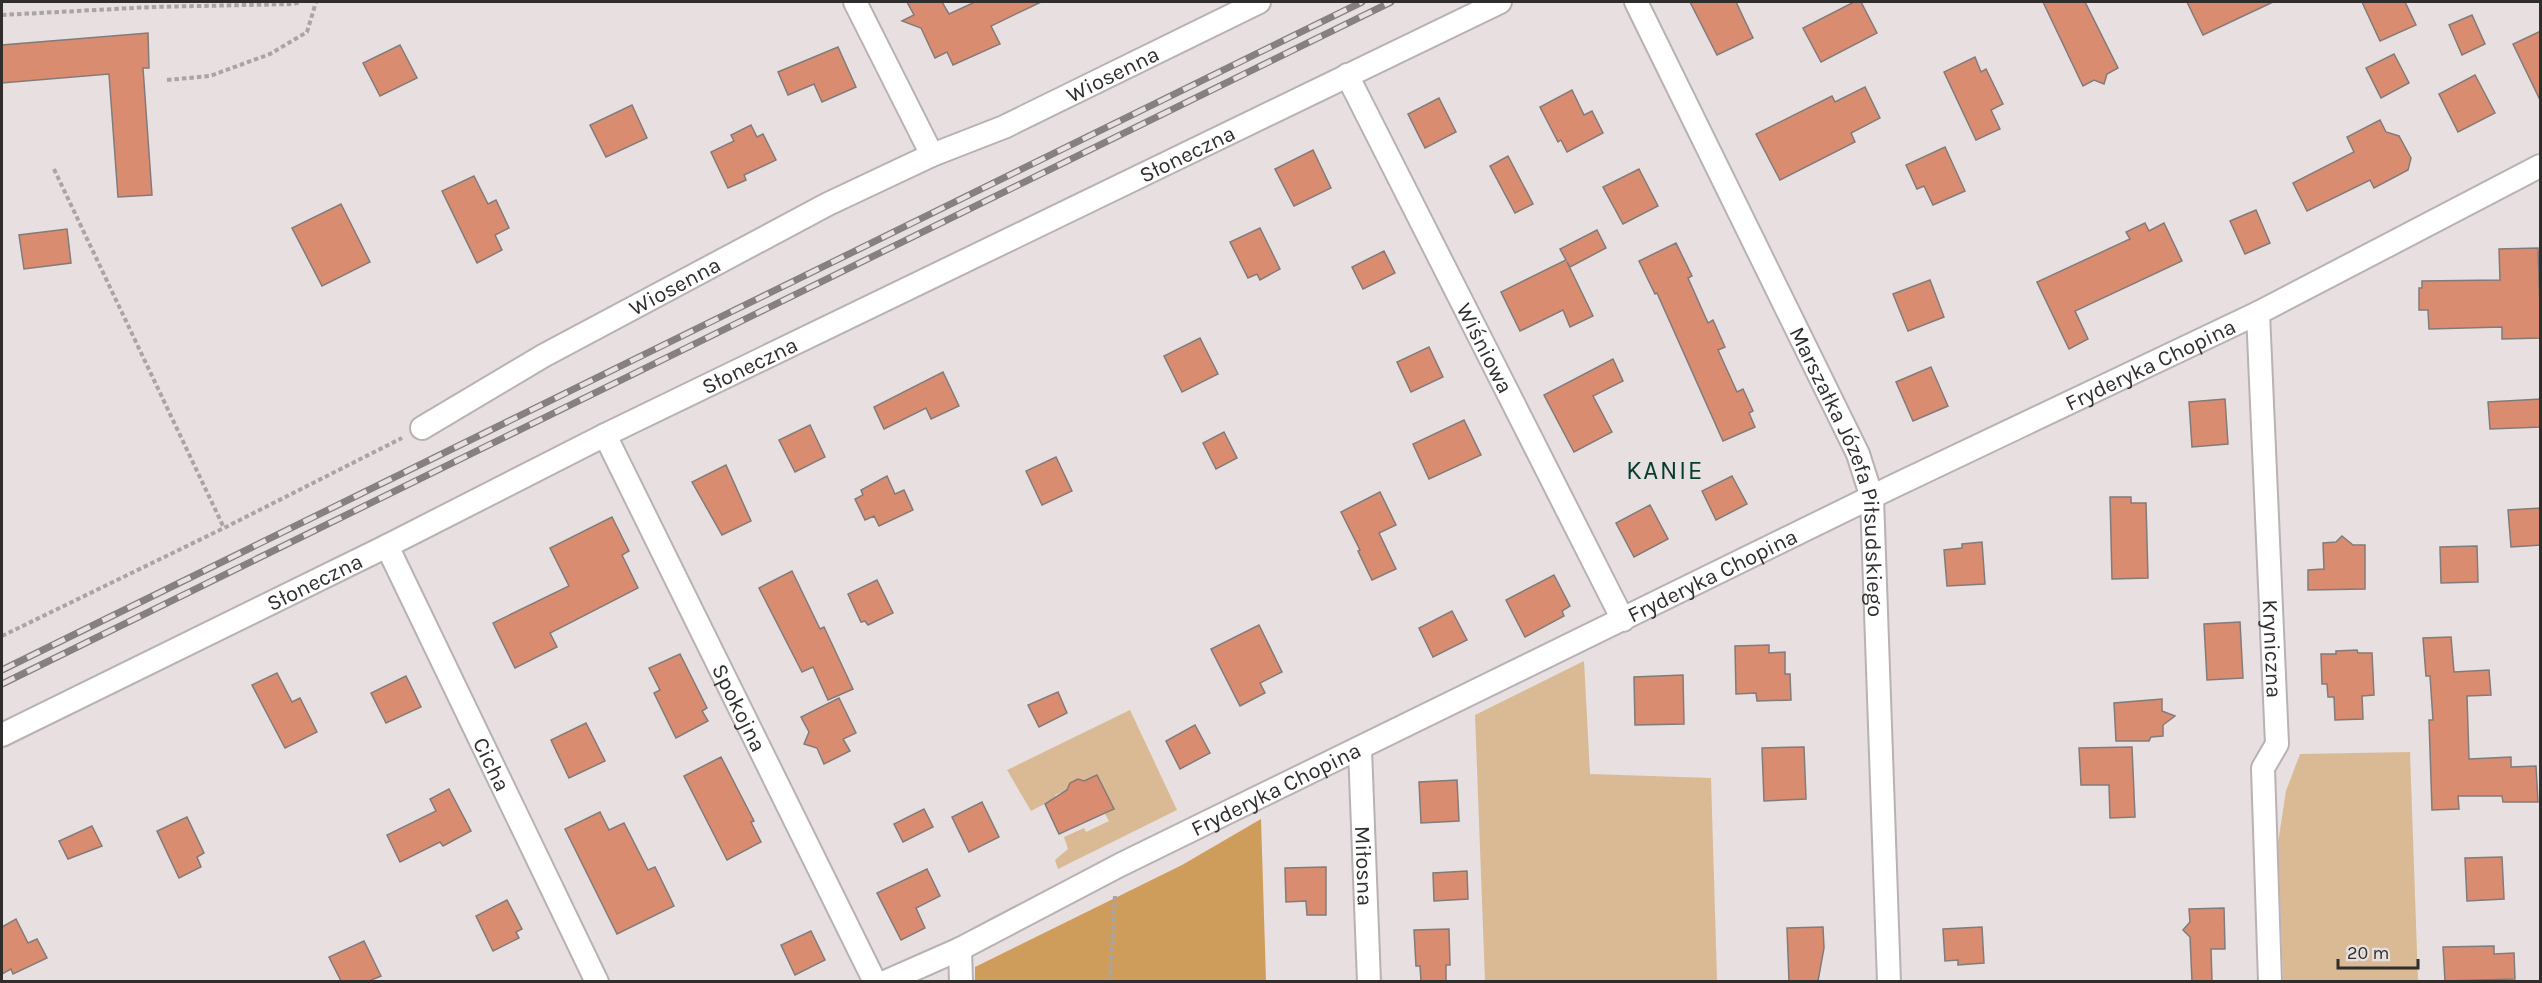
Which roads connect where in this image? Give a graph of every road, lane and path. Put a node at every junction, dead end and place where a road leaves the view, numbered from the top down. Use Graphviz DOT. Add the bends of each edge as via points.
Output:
graph roads {
  1 [pos="301,2"];
  2 [pos="316,2"];
  3 [pos="855,2"];
  4 [pos="1259,2"];
  5 [pos="1500,2"];
  6 [pos="1636,2"];
  7 [pos="2,15"];
  8 [pos="1347,75"];
  9 [pos="167,80"];
  10 [pos="932,155"];
  11 [pos="2541,166"];
  12 [pos="54,169"];
  13 [pos="2259,313"];
  14 [pos="422,428"];
  15 [pos="605,435"];
  16 [pos="1872,498"];
  17 [pos="224,528"];
  18 [pos="387,546"];
  19 [pos="1623,620"];
  20 [pos="2,636"];
  21 [pos="2,735"];
  22 [pos="1360,749"];
  23 [pos="1114,868"];
  24 [pos="960,950"];
  25 [pos="597,981"];
  26 [pos="875,981"];
  27 [pos="885,981"];
  28 [pos="961,981"];
  29 [pos="1110,981"];
  30 [pos="1368,981"];
  31 [pos="1889,981"];
  32 [pos="2270,981"];
  1 -- 7 [label="path"];
  2 -- 9 [label="path" via="307,32 270,54 210,76"];
  3 -- 10 [label="street"];
  4 -- 10 [label="street, Wiosenna" via="1004,127"];
  5 -- 8 [label="street, Słoneczna"];
  6 -- 16 [label="street, Marszałka Józefa Piłsudskiego" via="1858,454"];
  8 -- 15 [label="street, Słoneczna"];
  8 -- 19 [label="street, Wiśniowa"];
  10 -- 14 [label="street, Wiosenna" via="828,204 543,356"];
  11 -- 13 [label="street, Fryderyka Chopina"];
  12 -- 17 [label="path"];
  13 -- 16 [label="street, Fryderyka Chopina"];
  13 -- 32 [label="street, Kryniczna" via="2277,744 2263,768"];
  14 -- 17 [label="path"];
  15 -- 18 [label="street, Słoneczna"];
  15 -- 26 [label="street, Spokojna"];
  16 -- 19 [label="street, Fryderyka Chopina"];
  16 -- 31 [label="street, Marszałka Józefa Piłsudskiego"];
  17 -- 20 [label="path"];
  18 -- 21 [label="street, Słoneczna"];
  18 -- 25 [label="street, Cicha"];
  19 -- 22 [label="street, Fryderyka Chopina"];
  22 -- 23 [label="street, Fryderyka Chopina"];
  22 -- 30 [label="street, Miłosna"];
  23 -- 24 [label="street, Fryderyka Chopina"];
  23 -- 29 [label="path"];
  24 -- 27 [label="street, Fryderyka Chopina"];
  24 -- 28 [label="street"];
}
